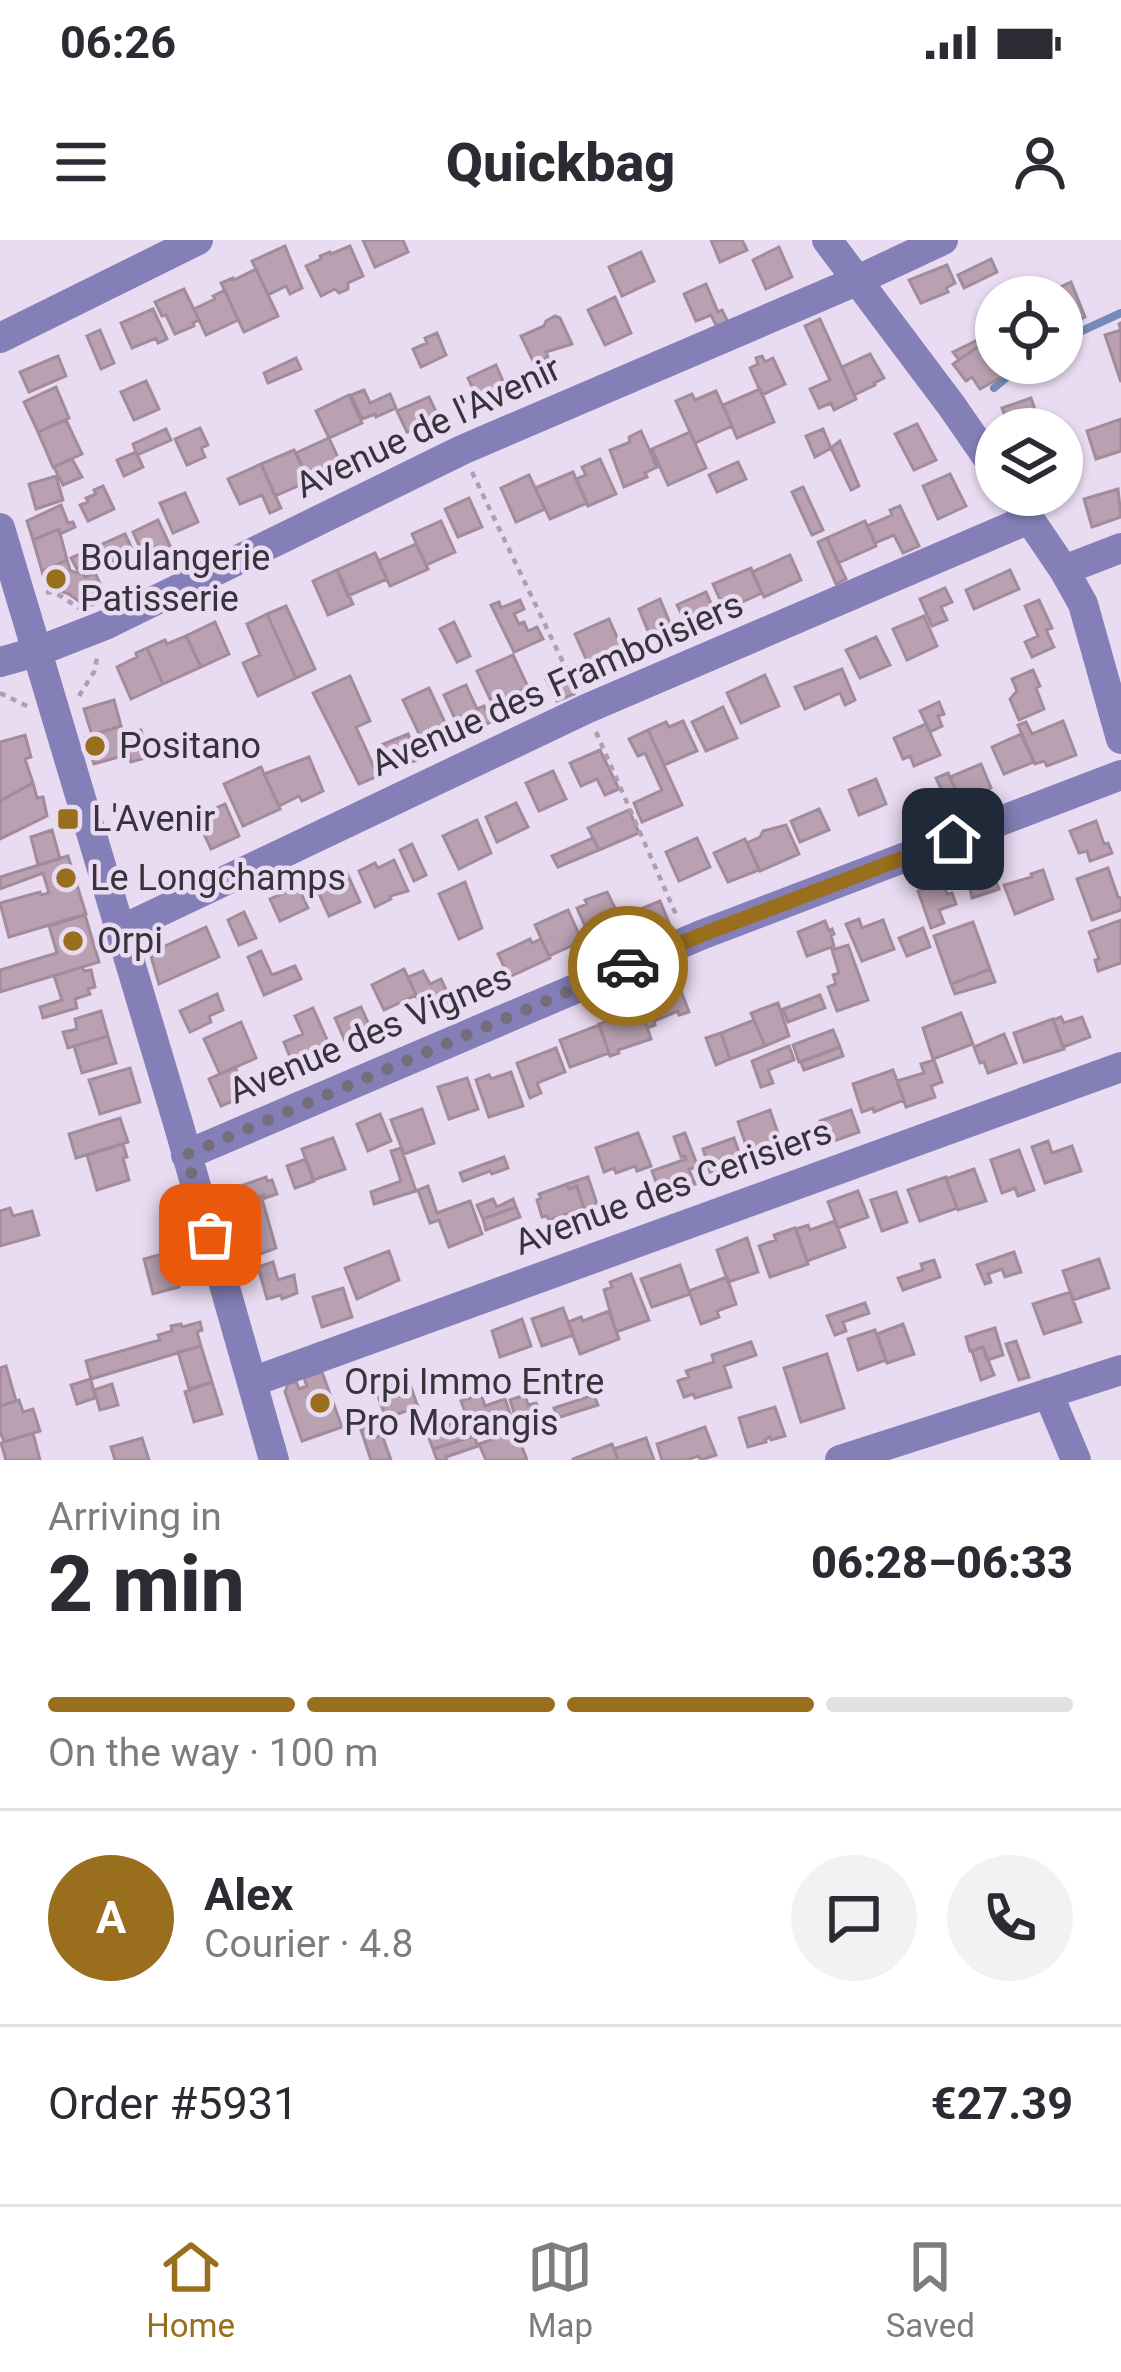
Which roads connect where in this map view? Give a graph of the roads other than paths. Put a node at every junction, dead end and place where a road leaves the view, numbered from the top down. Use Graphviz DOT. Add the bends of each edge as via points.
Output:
graph roads {
  1 [pos="198,240"];
  2 [pos="827,240"];
  3 [pos="943,240"];
  4 [pos="857,280"];
  5 [pos="0,338"];
  6 [pos="975,441"];
  7 [pos="1002,516"];
  8 [pos="1027,516"];
  9 [pos="0,528"];
  10 [pos="1121,548"];
  11 [pos="1064,570"];
  12 [pos="36,652"];
  13 [pos="0,662"];
  14 [pos="1121,740"];
  15 [pos="1121,775"];
  16 [pos="121,930"];
  17 [pos="1121,1067"];
  18 [pos="186,1155"];
  19 [pos="1121,1370"];
  20 [pos="252,1382"];
  21 [pos="1048,1393"];
  22 [pos="871,1455"];
  23 [pos="274,1460"];
  24 [pos="840,1460"];
  25 [pos="1076,1460"];
  1 -- 5 [label="street"];
  2 -- 4 [label="street"];
  3 -- 4 [label="street, Avenue de l'Avenir"];
  4 -- 6 [label="street"];
  4 -- 12 [label="street, Avenue de l'Avenir" via="462,450"];
  7 -- 16 [label="street, Avenue des Framboisiers"];
  8 -- 11 [label="street"];
  9 -- 12 [label="street"];
  10 -- 11 [label="street"];
  11 -- 14 [label="street" via="1083,604"];
  12 -- 13 [label="street, Avenue de l'Avenir"];
  12 -- 16 [label="street"];
  15 -- 18 [label="street, Avenue des Vignes" via="701,935"];
  16 -- 18 [label="street"];
  17 -- 20 [label="street, Avenue des Cerisiers"];
  18 -- 20 [label="street"];
  19 -- 21 [label="street"];
  20 -- 23 [label="street"];
  21 -- 22 [label="street"];
  21 -- 25 [label="street"];
  22 -- 24 [label="street"];
}
